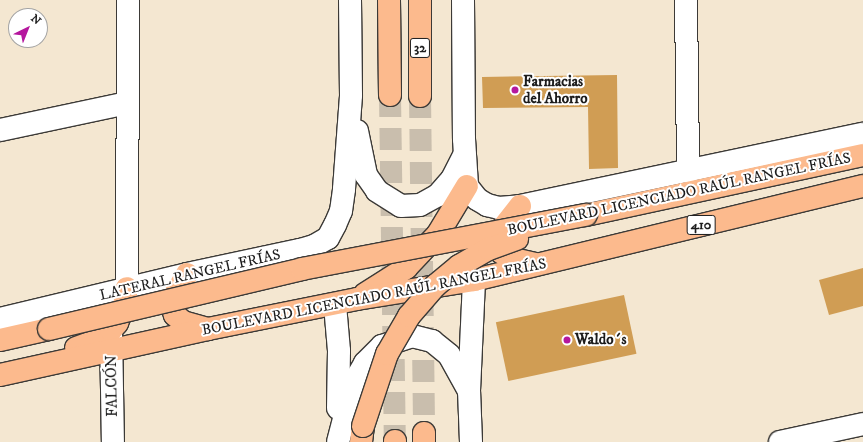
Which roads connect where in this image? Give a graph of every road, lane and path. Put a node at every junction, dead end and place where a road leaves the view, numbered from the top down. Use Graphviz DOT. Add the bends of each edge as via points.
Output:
graph roads {
  1 [pos="128,0"];
  2 [pos="350,0"];
  3 [pos="389,0"];
  4 [pos="420,0"];
  5 [pos="463,0"];
  6 [pos="686,0"];
  7 [pos="352,95"];
  8 [pos="390,95"];
  9 [pos="420,96"];
  10 [pos="127,103"];
  11 [pos="0,130"];
  12 [pos="863,134"];
  13 [pos="465,154"];
  14 [pos="863,155"];
  15 [pos="688,172"];
  16 [pos="467,186"];
  17 [pos="863,186"];
  18 [pos="520,206"];
  19 [pos="586,215"];
  20 [pos="538,264"];
  21 [pos="187,274"];
  22 [pos="474,280"];
  23 [pos="127,288"];
  24 [pos="357,299"];
  25 [pos="335,305"];
  26 [pos="0,319"];
  27 [pos="208,329"];
  28 [pos="0,340"];
  29 [pos="111,341"];
  30 [pos="0,375"];
  31 [pos="469,390"];
  32 [pos="863,424"];
  33 [pos="362,434"];
  34 [pos="113,442"];
  35 [pos="338,442"];
  36 [pos="471,442"];
  37 [pos="780,442"];
  1 -- 10 [label="street"];
  2 -- 7 [label="street"];
  3 -- 8 [label="main road, 32"];
  4 -- 9 [label="main road, 32"];
  5 -- 13 [label="street"];
  6 -- 15 [label="street"];
  7 -- 13 [label="street" via="360,154 366,175 377,191 401,206 420,205 438,196 452,179"];
  7 -- 21 [label="street, LATERAL RANGEL FRÍAS" via="341,211 328,238 314,246"];
  10 -- 11 [label="street"];
  10 -- 23 [label="street"];
  12 -- 15 [label="street"];
  13 -- 16 [label="street"];
  14 -- 19 [label="main road, BOULEVARD LICENCIADO RAÚL RANGEL FRÍAS / 410"];
  15 -- 18 [label="street"];
  16 -- 18 [label="street" via="477,199 487,205 499,208"];
  16 -- 24 [label="main road" via="438,234 406,268"];
  17 -- 20 [label="main road, BOULEVARD LICENCIADO RAÚL RANGEL FRÍAS / 410"];
  18 -- 20 [label="main road" via="502,229 497,241 501,252 508,258"];
  19 -- 28 [label="main road, BOULEVARD LICENCIADO RAÚL RANGEL FRÍAS / 410, bridge" via="302,269"];
  19 -- 33 [label="main road, bridge" via="489,249 458,266 435,286 409,316 387,354"];
  20 -- 22 [label="main road, BOULEVARD LICENCIADO RAÚL RANGEL FRÍAS / 410"];
  21 -- 23 [label="street, LATERAL RANGEL FRÍAS"];
  21 -- 27 [label="main road" via="172,306 175,315 183,322"];
  22 -- 24 [label="main road, BOULEVARD LICENCIADO RAÚL RANGEL FRÍAS / 410"];
  22 -- 31 [label="street"];
  23 -- 26 [label="street, LATERAL RANGEL FRÍAS"];
  23 -- 29 [label="main road" via="124,306"];
  24 -- 25 [label="main road, BOULEVARD LICENCIADO RAÚL RANGEL FRÍAS / 410"];
  25 -- 27 [label="main road, BOULEVARD LICENCIADO RAÚL RANGEL FRÍAS / 410"];
  25 -- 35 [label="street" via="339,351"];
  27 -- 29 [label="main road, BOULEVARD LICENCIADO RAÚL RANGEL FRÍAS / 410"];
  29 -- 30 [label="main road" via="103,338"];
  29 -- 34 [label="street, FALCÓN"];
  31 -- 35 [label="street" via="449,354 432,341 412,336 382,346 365,363 353,384"];
  31 -- 36 [label="street"];
  32 -- 37 [label="street"];
}
